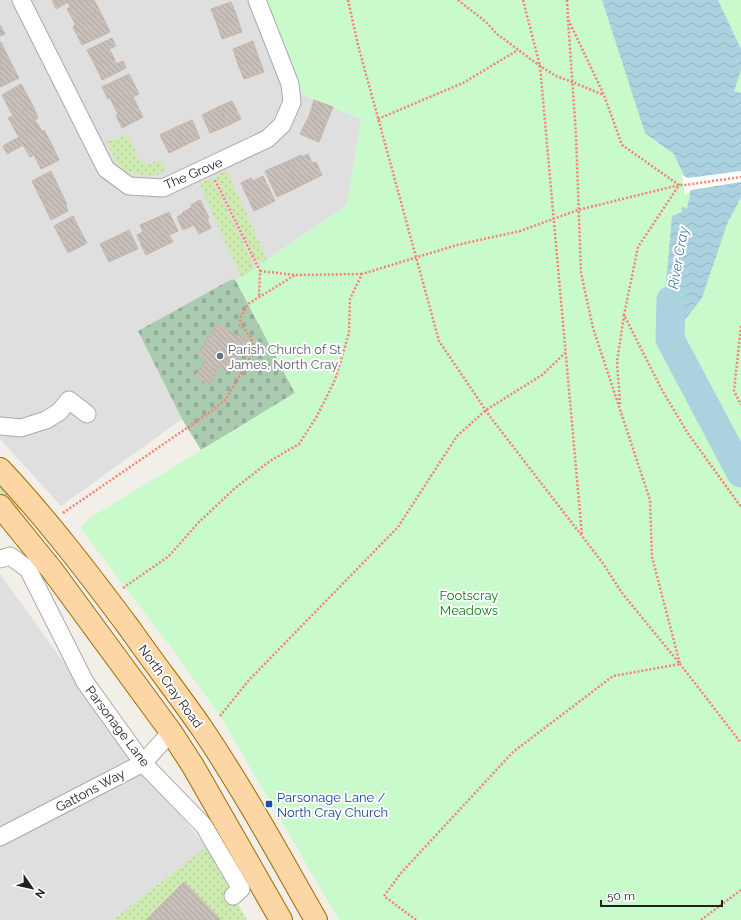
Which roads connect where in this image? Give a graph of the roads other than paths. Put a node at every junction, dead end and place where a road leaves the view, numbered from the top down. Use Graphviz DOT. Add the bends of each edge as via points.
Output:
graph roads {
  1 [pos="21,0"];
  2 [pos="257,0"];
  3 [pos="87,414"];
  4 [pos="0,426"];
  5 [pos="0,469"];
  6 [pos="0,506"];
  7 [pos="0,559"];
  8 [pos="171,732"];
  9 [pos="143,762"];
  10 [pos="0,837"];
  11 [pos="233,896"];
  12 [pos="282,920"];
  13 [pos="316,920"];
  1 -- 2 [label="street, The Grove" via="106,169 128,186 163,188 267,139 282,125 292,102 290,84"];
  3 -- 4 [label="street" via="72,394 59,412 46,420 21,428"];
  5 -- 13 [label="main road, North Cray Road" via="23,493 108,600 201,727 258,817"];
  6 -- 8 [label="main road, North Cray Road" via="52,570"];
  7 -- 9 [label="street, Parsonage Lane" via="10,556 28,569 85,682"];
  8 -- 9 [label="street, Gattons Way"];
  8 -- 12 [label="main road, North Cray Road"];
  9 -- 10 [label="street, Gattons Way"];
  9 -- 11 [label="street, Parsonage Lane" via="204,826 240,889"];
}
